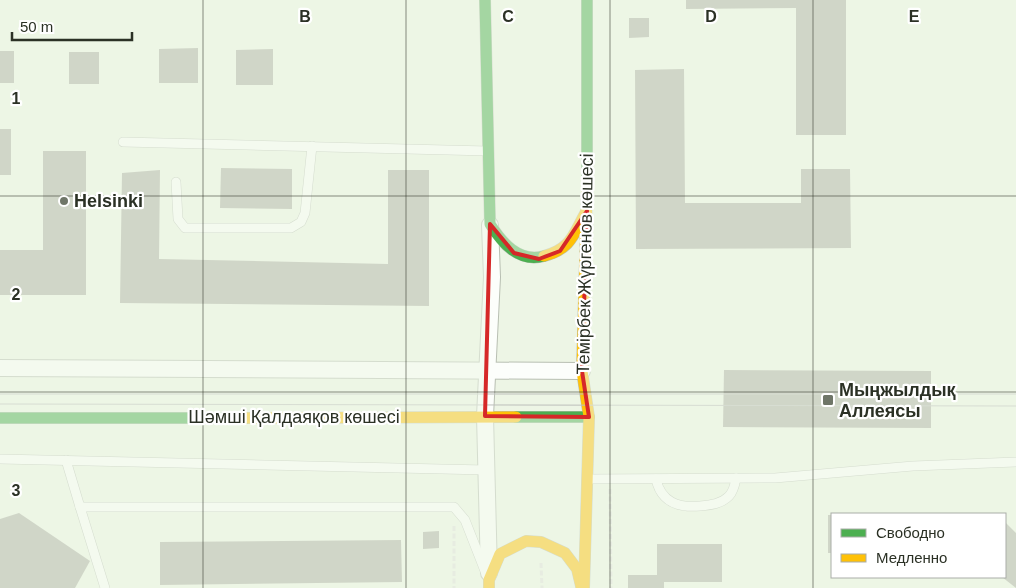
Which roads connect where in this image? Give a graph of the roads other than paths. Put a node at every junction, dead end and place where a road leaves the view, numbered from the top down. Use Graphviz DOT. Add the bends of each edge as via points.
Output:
graph roads {
  1 [pos="485,0"];
  2 [pos="587,0"];
  3 [pos="123,142"];
  4 [pos="312,146"];
  5 [pos="488,151"];
  6 [pos="176,182"];
  7 [pos="587,211"];
  8 [pos="490,224"];
  9 [pos="0,368"];
  10 [pos="487,370"];
  11 [pos="582,371"];
  12 [pos="485,416"];
  13 [pos="589,417"];
  14 [pos="0,418"];
  15 [pos="0,459"];
  16 [pos="66,460"];
  17 [pos="1016,462"];
  18 [pos="486,470"];
  19 [pos="736,478"];
  20 [pos="587,479"];
  21 [pos="656,479"];
  22 [pos="80,507"];
  23 [pos="489,584"];
  24 [pos="105,588"];
  25 [pos="583,588"];
  1 -- 5 [label="street"];
  2 -- 7 [label="street, Темірбек Жүргенов көшесі"];
  3 -- 4 [label="lane"];
  4 -- 5 [label="lane"];
  4 -- 6 [label="lane" via="305,213 302,222 291,228 185,228 178,219"];
  5 -- 8 [label="street"];
  7 -- 8 [label="street" via="560,251 539,259 514,253"];
  7 -- 11 [label="street, Темірбек Жүргенов көшесі"];
  8 -- 10 [label="street" via="492,276"];
  9 -- 10 [label="street"];
  10 -- 11 [label="street"];
  10 -- 12 [label="street"];
  11 -- 13 [label="street, Темірбек Жүргенов көшесі"];
  12 -- 13 [label="street, Шәмші Қалдаяқов көшесі"];
  12 -- 14 [label="street, Шәмші Қалдаяқов көшесі"];
  12 -- 18 [label="street"];
  13 -- 20 [label="street, Темірбек Жүргенов көшесі"];
  15 -- 16 [label="lane"];
  16 -- 18 [label="lane"];
  16 -- 22 [label="lane"];
  17 -- 19 [label="lane"];
  18 -- 23 [label="street"];
  19 -- 21 [label="lane"];
  19 -- 21 [label="lane" via="731,495 722,501 691,507 670,502"];
  20 -- 21 [label="lane"];
  20 -- 25 [label="street, Темірбек Жүргенов көшесі"];
  22 -- 23 [label="lane" via="454,507 465,520"];
  22 -- 24 [label="lane"];
  23 -- 25 [label="street" via="500,554 526,542 541,542 565,553 577,569"];
}
